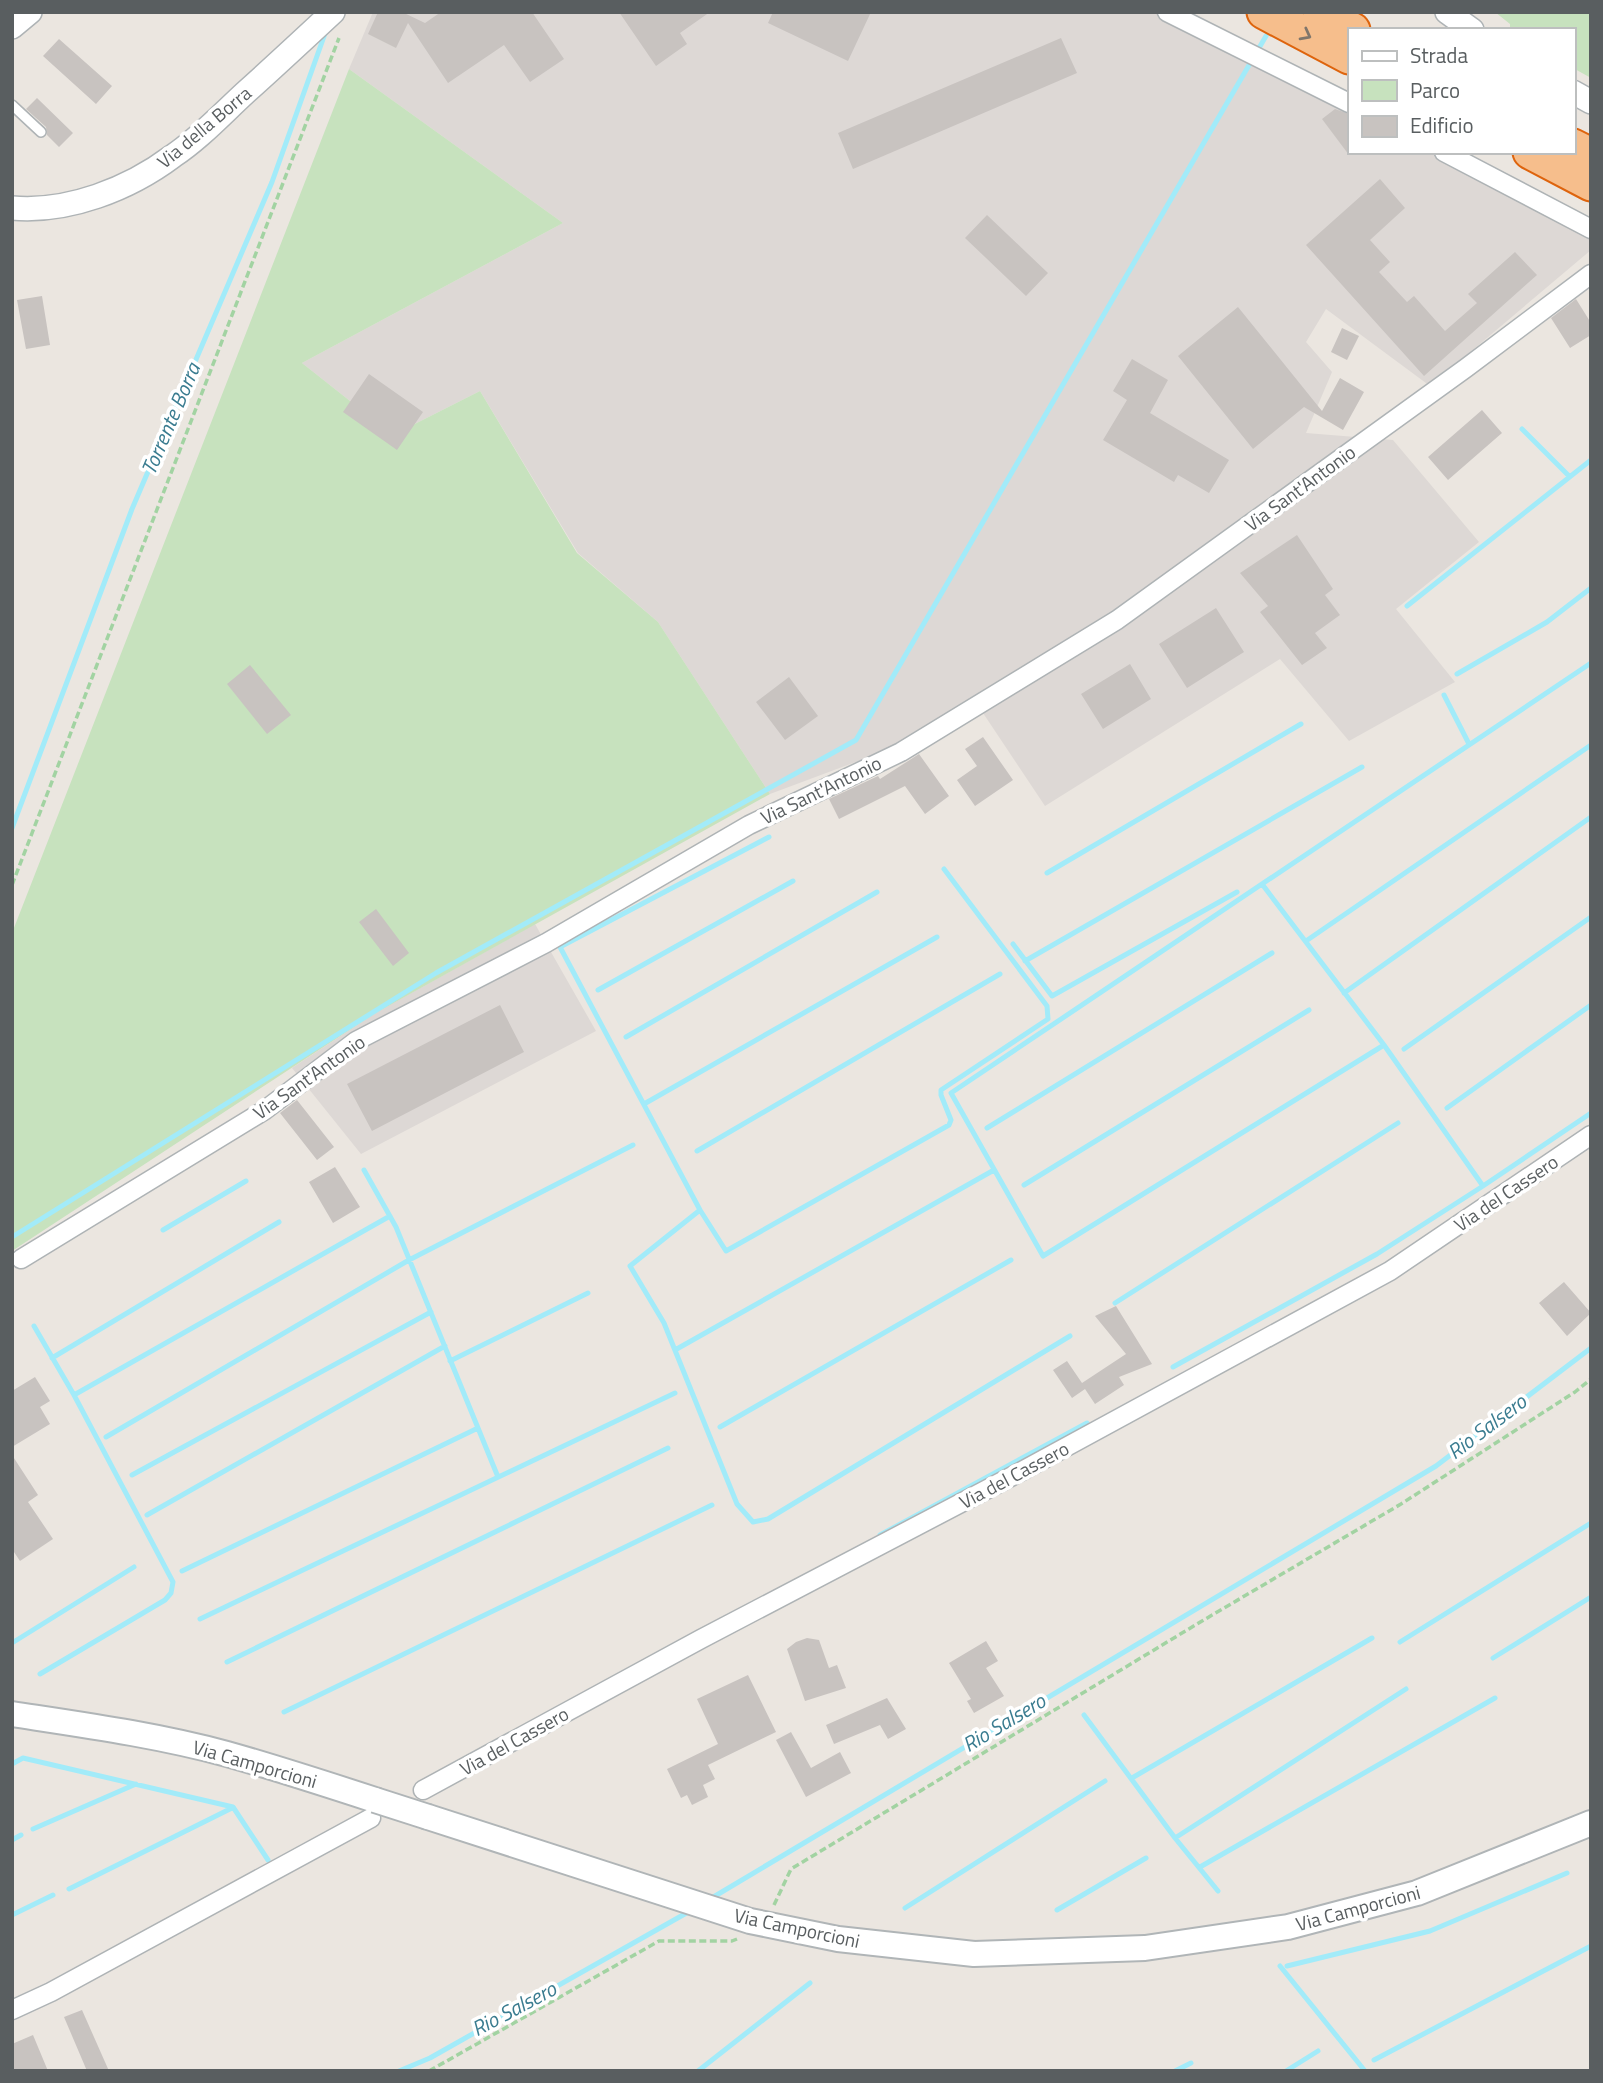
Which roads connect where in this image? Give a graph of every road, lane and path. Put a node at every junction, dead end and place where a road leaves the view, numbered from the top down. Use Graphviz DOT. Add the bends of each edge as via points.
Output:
graph roads {
  1 [pos="30,12"];
  2 [pos="333,12"];
  3 [pos="1167,12"];
  4 [pos="1264,12"];
  5 [pos="1320,12"];
  6 [pos="1447,12"];
  7 [pos="12,27"];
  8 [pos="1349,28"];
  9 [pos="1469,28"];
  10 [pos="339,38"];
  11 [pos="1348,56"];
  12 [pos="1575,93"];
  13 [pos="1348,102"];
  14 [pos="1591,102"];
  15 [pos="12,105"];
  16 [pos="41,132"];
  17 [pos="1575,147"];
  18 [pos="1448,154"];
  19 [pos="1534,154"];
  20 [pos="1591,155"];
  21 [pos="1591,184"];
  22 [pos="12,208"];
  23 [pos="1591,229"];
  24 [pos="1591,274"];
  25 [pos="12,885"];
  26 [pos="1591,1135"];
  27 [pos="21,1259"];
  28 [pos="1591,1379"];
  29 [pos="12,1714"];
  30 [pos="423,1790"];
  31 [pos="373,1809"];
  32 [pos="1591,1823"];
  33 [pos="757,1922"];
  34 [pos="12,2010"];
  35 [pos="429,2071"];
  1 -- 7 [label="street"];
  2 -- 22 [label="street, Via della Borra" via="188,145 150,171 80,201"];
  3 -- 13 [label="street"];
  4 -- 11 [label="highway, one-way"];
  5 -- 8 [label="highway"];
  6 -- 9 [label="street"];
  10 -- 25 [label="path"];
  12 -- 14 [label="street"];
  15 -- 16 [label="lane"];
  17 -- 20 [label="highway"];
  18 -- 23 [label="street"];
  19 -- 21 [label="highway"];
  24 -- 27 [label="street, Via Sant'Antonio" via="1117,620 901,752 749,825 546,943 356,1041 265,1110"];
  26 -- 30 [label="street, Via del Cassero" via="1390,1271"];
  28 -- 33 [label="path" via="1401,1504 791,1869"];
  29 -- 31 [label="main road, Via Camporcioni" via="122,1730 227,1754"];
  31 -- 33 [label="main road, Via Camporcioni, bridge" via="428,1817"];
  31 -- 34 [label="street"];
  32 -- 33 [label="main road, Via Camporcioni" via="1417,1893 1288,1927 1145,1948 974,1954 838,1939"];
  33 -- 35 [label="path" via="732,1941 659,1941"];
}
